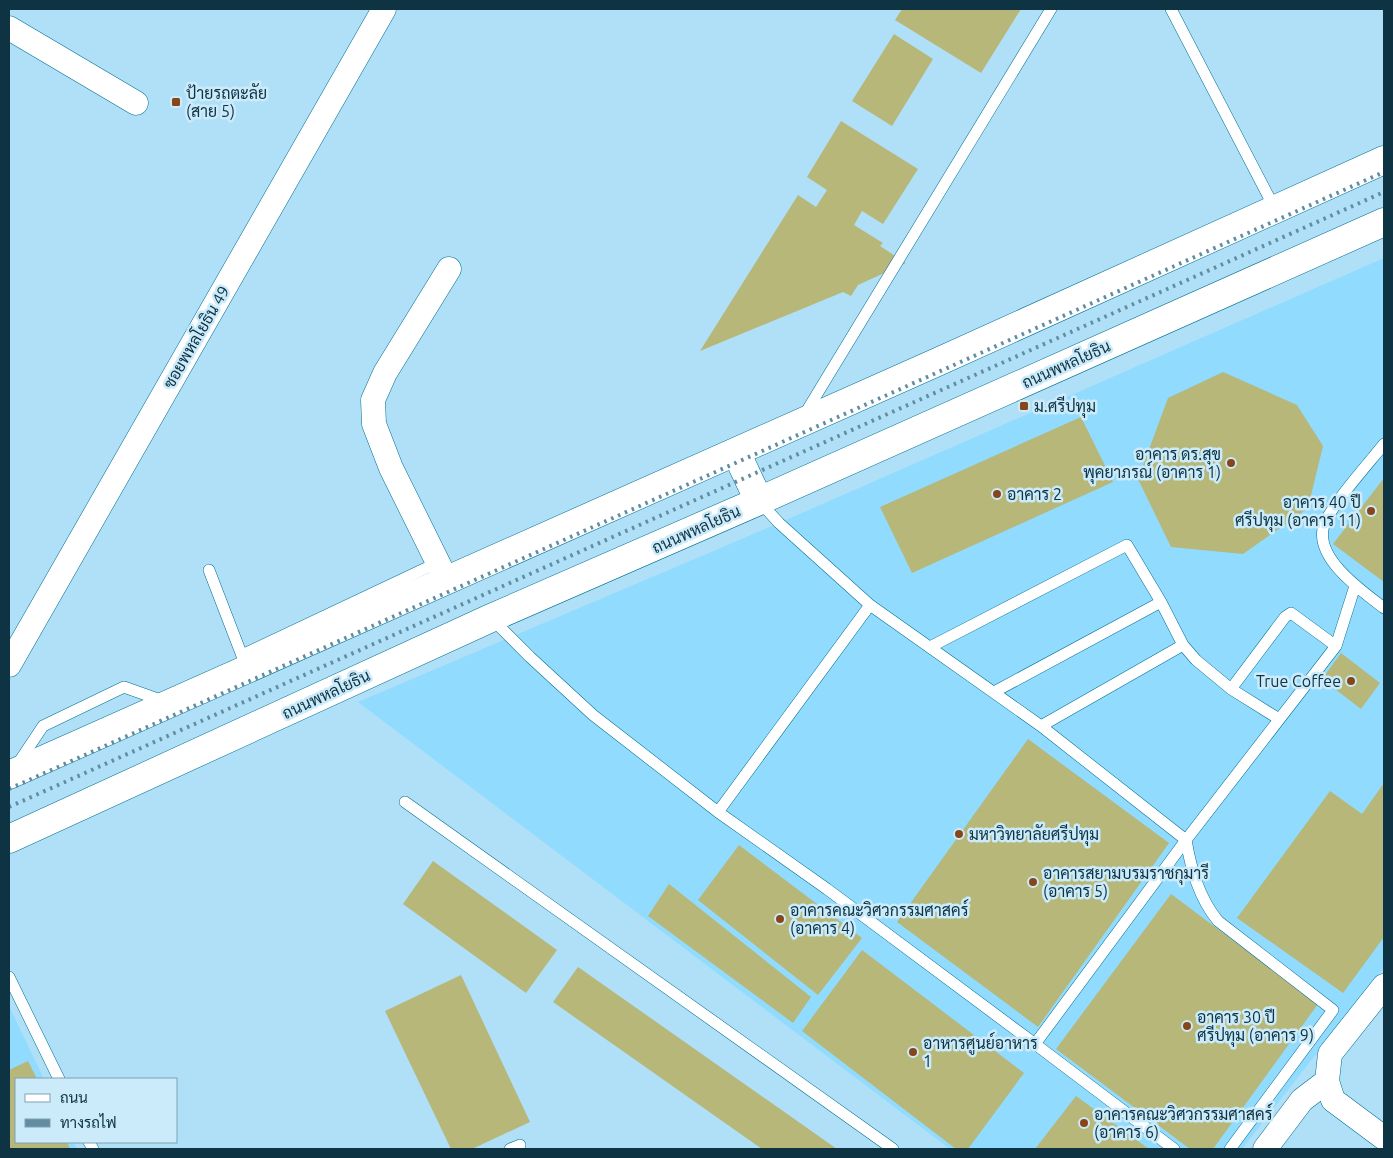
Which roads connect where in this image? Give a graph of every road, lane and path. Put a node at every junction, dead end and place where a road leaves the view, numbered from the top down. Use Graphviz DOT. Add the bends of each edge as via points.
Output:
graph roads {
  1 [pos="384,9"];
  2 [pos="1051,9"];
  3 [pos="1171,9"];
  4 [pos="9,28"];
  5 [pos="136,103"];
  6 [pos="1384,160"];
  7 [pos="1276,210"];
  8 [pos="1384,222"];
  9 [pos="449,269"];
  10 [pos="798,424"];
  11 [pos="1384,444"];
  12 [pos="736,452"];
  13 [pos="759,501"];
  14 [pos="209,570"];
  15 [pos="442,572"];
  16 [pos="1355,586"];
  17 [pos="1161,602"];
  18 [pos="870,605"];
  19 [pos="1384,608"];
  20 [pos="491,618"];
  21 [pos="1183,645"];
  22 [pos="1336,646"];
  23 [pos="930,647"];
  24 [pos="245,663"];
  25 [pos="9,665"];
  26 [pos="1231,689"];
  27 [pos="994,692"];
  28 [pos="1279,719"];
  29 [pos="1041,726"];
  30 [pos="11,774"];
  31 [pos="405,802"];
  32 [pos="718,812"];
  33 [pos="9,839"];
  34 [pos="1186,840"];
  35 [pos="9,977"];
  36 [pos="1384,986"];
  37 [pos="1035,1044"];
  38 [pos="58,1078"];
  39 [pos="1327,1081"];
  40 [pos="1384,1138"];
  41 [pos="893,1149"];
  42 [pos="1174,1149"];
  43 [pos="1230,1149"];
  44 [pos="1265,1149"];
  1 -- 25 [label="street, ซอยพหลโยธิน 49"];
  2 -- 10 [label="lane"];
  3 -- 7 [label="lane"];
  4 -- 5 [label="street"];
  6 -- 7 [label="main road"];
  7 -- 10 [label="main road"];
  8 -- 13 [label="main road, ถนนพหลโยธิน"];
  9 -- 15 [label="street" via="373,400 374,424"];
  10 -- 12 [label="main road"];
  11 -- 16 [label="lane" via="1330,512 1323,528 1326,550"];
  12 -- 13 [label="main road"];
  12 -- 15 [label="main road"];
  13 -- 18 [label="lane"];
  13 -- 20 [label="main road, ถนนพหลโยธิน"];
  14 -- 24 [label="lane"];
  15 -- 24 [label="main road"];
  16 -- 19 [label="lane"];
  16 -- 22 [label="lane"];
  17 -- 21 [label="lane"];
  17 -- 23 [label="lane" via="1127,544"];
  17 -- 27 [label="lane"];
  18 -- 23 [label="lane"];
  18 -- 32 [label="lane"];
  20 -- 32 [label="lane" via="593,715"];
  20 -- 33 [label="main road, ถนนพหลโยธิน"];
  21 -- 26 [label="lane" via="1201,666"];
  21 -- 29 [label="lane"];
  22 -- 26 [label="lane" via="1291,613"];
  22 -- 28 [label="lane"];
  23 -- 27 [label="lane"];
  24 -- 30 [label="main road" via="171,704"];
  26 -- 28 [label="lane"];
  27 -- 29 [label="lane"];
  28 -- 34 [label="lane"];
  29 -- 34 [label="lane"];
  31 -- 41 [label="lane"];
  32 -- 37 [label="lane"];
  34 -- 37 [label="lane"];
  34 -- 43 [label="lane" via="1201,895 1218,921 1333,1010"];
  35 -- 38 [label="lane"];
  36 -- 39 [label="street" via="1330,1054"];
  37 -- 42 [label="lane"];
  39 -- 40 [label="street" via="1334,1100"];
  39 -- 44 [label="street" via="1302,1100"];
}
